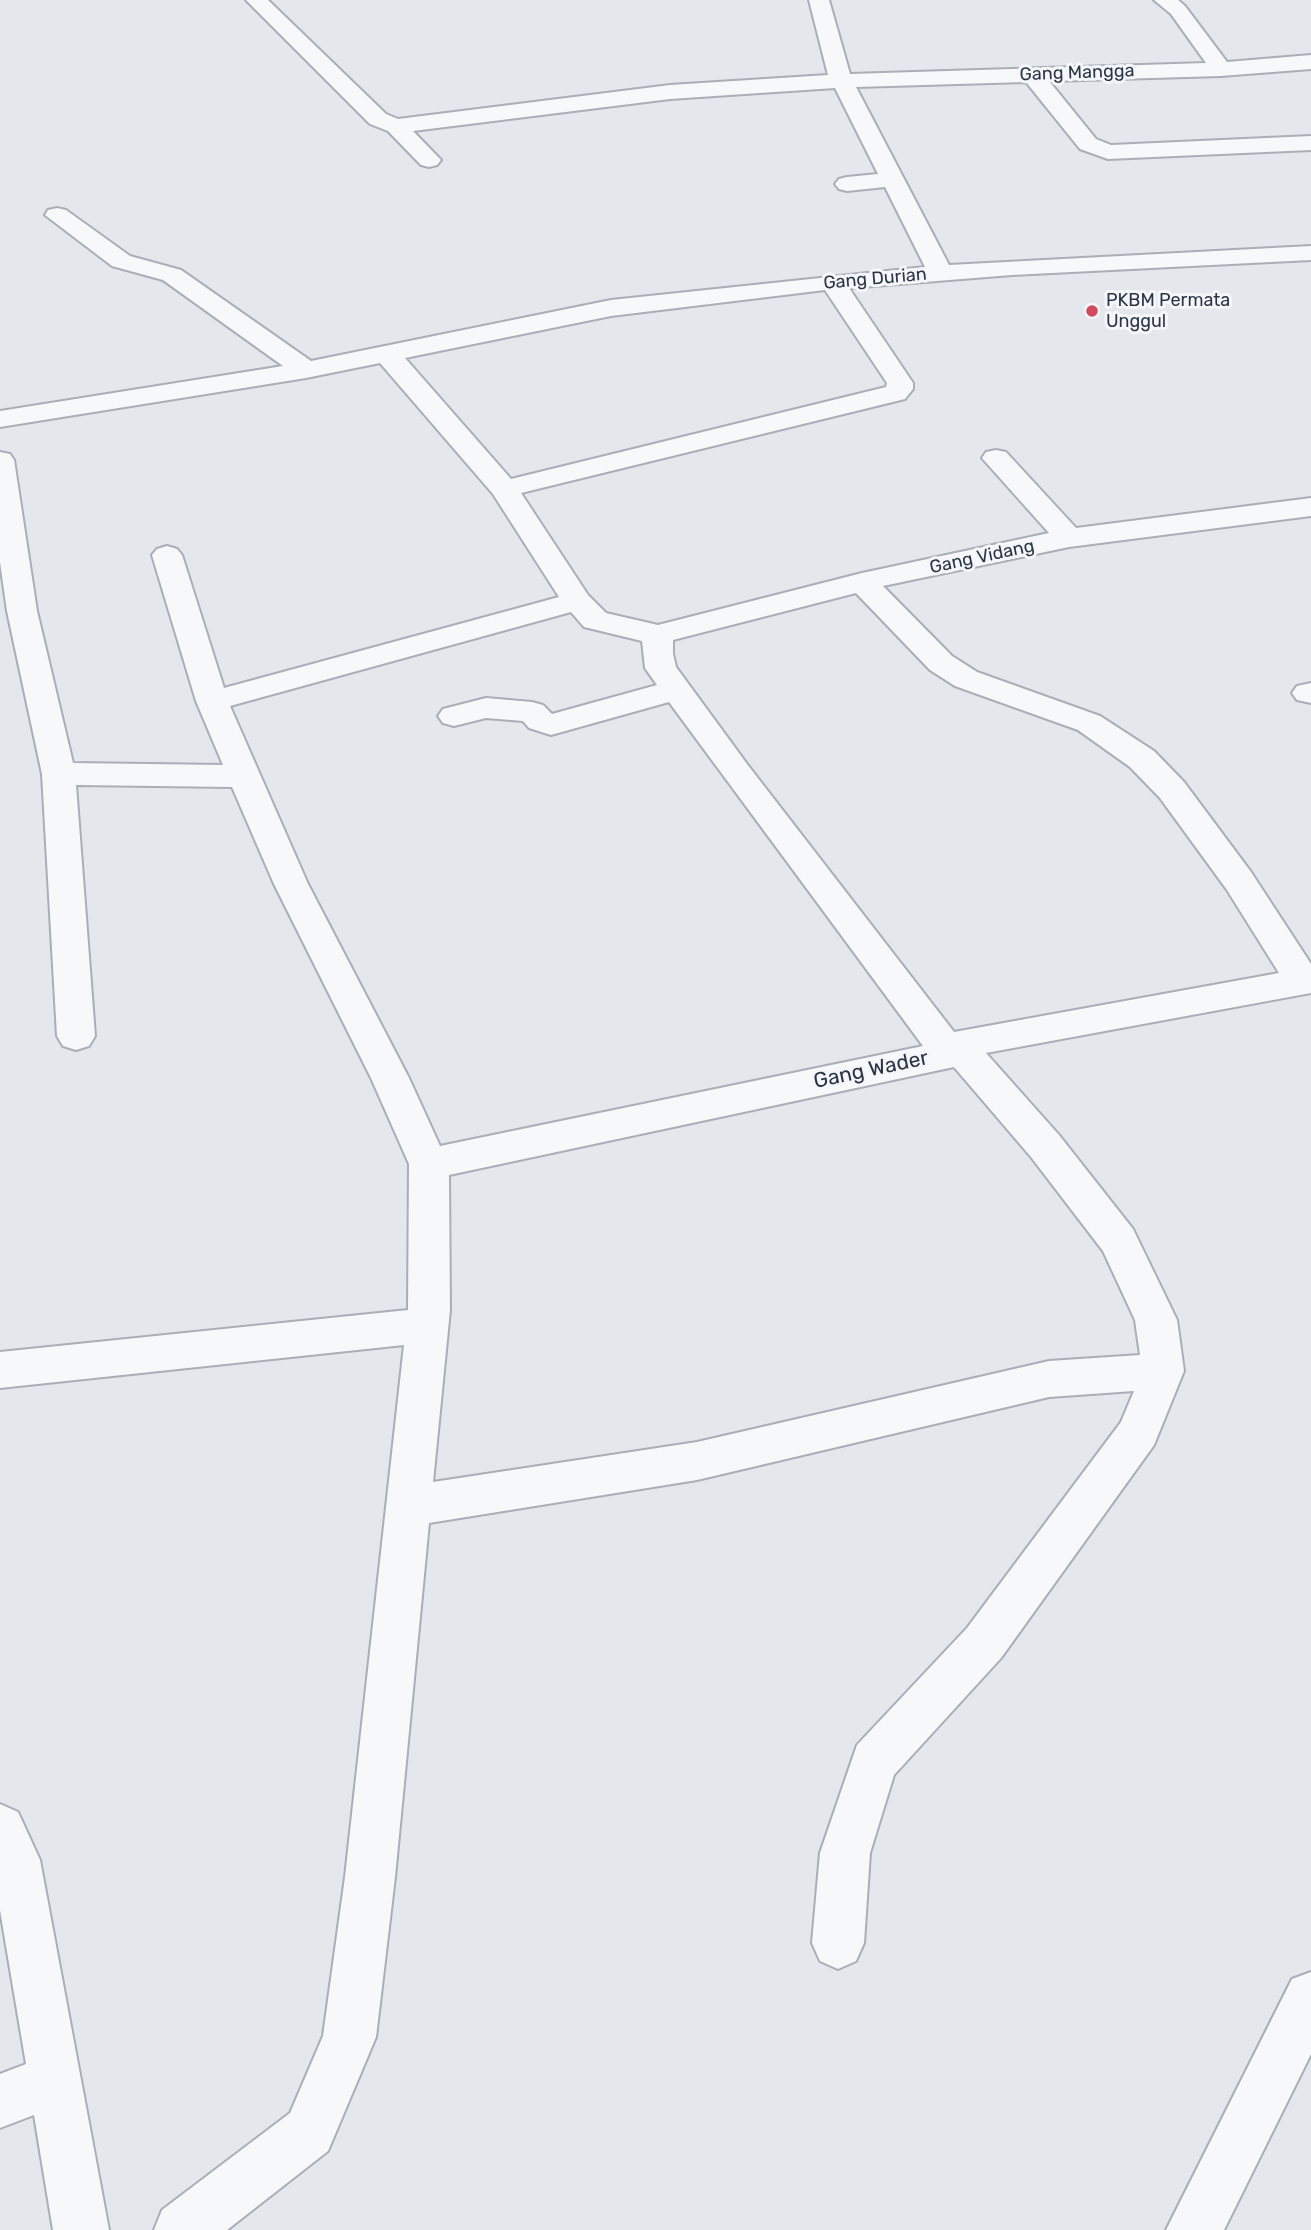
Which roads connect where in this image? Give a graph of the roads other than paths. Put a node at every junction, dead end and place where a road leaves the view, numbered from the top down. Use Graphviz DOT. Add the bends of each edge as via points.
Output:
graph roads {
  1 [pos="256,0"];
  2 [pos="819,0"];
  3 [pos="1164,0"];
  4 [pos="1311,62"];
  5 [pos="1222,69"];
  6 [pos="1032,75"];
  7 [pos="842,81"];
  8 [pos="396,126"];
  9 [pos="1311,143"];
  10 [pos="429,160"];
  11 [pos="893,180"];
  12 [pos="847,184"];
  13 [pos="57,215"];
  14 [pos="1311,253"];
  15 [pos="942,274"];
  16 [pos="832,282"];
  17 [pos="399,350"];
  18 [pos="306,370"];
  19 [pos="0,419"];
  20 [pos="996,458"];
  21 [pos="0,460"];
  22 [pos="522,483"];
  23 [pos="1311,507"];
  24 [pos="1069,538"];
  25 [pos="167,555"];
  26 [pos="862,582"];
  27 [pos="577,601"];
  28 [pos="658,634"];
  29 [pos="677,689"];
  30 [pos="212,701"];
  31 [pos="454,716"];
  32 [pos="59,774"];
  33 [pos="246,776"];
  34 [pos="1308,981"];
  35 [pos="76,1036"];
  36 [pos="954,1049"];
  37 [pos="429,1164"];
  38 [pos="427,1325"];
  39 [pos="0,1370"];
  40 [pos="1163,1371"];
  41 [pos="409,1506"];
  42 [pos="0,1829"];
  43 [pos="838,1943"];
  44 [pos="1311,1997"];
  45 [pos="56,2080"];
  46 [pos="0,2101"];
  47 [pos="81,2230"];
  48 [pos="182,2230"];
  49 [pos="1194,2230"];
  1 -- 8 [label="street" via="379,119"];
  2 -- 7 [label="street"];
  3 -- 5 [label="street" via="1178,10"];
  4 -- 5 [label="street, Gang Mangga"];
  5 -- 6 [label="street, Gang Mangga"];
  6 -- 7 [label="street, Gang Mangga"];
  6 -- 9 [label="street" via="1088,144 1108,152"];
  7 -- 8 [label="street, Gang Mangga" via="670,92"];
  7 -- 11 [label="street"];
  8 -- 10 [label="street"];
  11 -- 12 [label="street"];
  11 -- 15 [label="street"];
  13 -- 18 [label="street" via="121,261 172,275"];
  14 -- 15 [label="street, Gang Durian"];
  15 -- 16 [label="street, Gang Durian"];
  16 -- 17 [label="street, Gang Durian" via="611,308"];
  16 -- 22 [label="street" via="900,383 895,393"];
  17 -- 18 [label="street, Gang Durian"];
  17 -- 22 [label="street"];
  18 -- 19 [label="street, Gang Durian"];
  20 -- 24 [label="street"];
  21 -- 32 [label="street" via="22,611"];
  22 -- 27 [label="street"];
  23 -- 24 [label="street, Gang Vidang"];
  24 -- 26 [label="street, Gang Vidang"];
  25 -- 30 [label="street"];
  26 -- 28 [label="street, Gang Vidang"];
  26 -- 34 [label="street" via="941,663 966,679 1089,723 1142,759 1172,790"];
  27 -- 28 [label="street" via="595,621"];
  27 -- 30 [label="street"];
  28 -- 29 [label="street" via="661,668"];
  29 -- 31 [label="street" via="551,725 532,712 486,708"];
  29 -- 36 [label="street" via="735,772"];
  30 -- 33 [label="street"];
  32 -- 33 [label="street"];
  32 -- 35 [label="street"];
  33 -- 37 [label="street" via="291,884"];
  34 -- 36 [label="street, Gang Wader"];
  36 -- 37 [label="street, Gang Wader"];
  36 -- 40 [label="street" via="1045,1146 1119,1241 1156,1320"];
  37 -- 38 [label="street"];
  38 -- 39 [label="street"];
  38 -- 41 [label="street"];
  40 -- 41 [label="street" via="1049,1379 697,1461"];
  40 -- 43 [label="street" via="1139,1432 984,1643 874,1762 845,1853"];
  41 -- 48 [label="street" via="349,2037 309,2132"];
  42 -- 45 [label="street" via="15,1860 23,1895"];
  44 -- 49 [label="street"];
  45 -- 46 [label="street"];
  45 -- 47 [label="street"];
}
